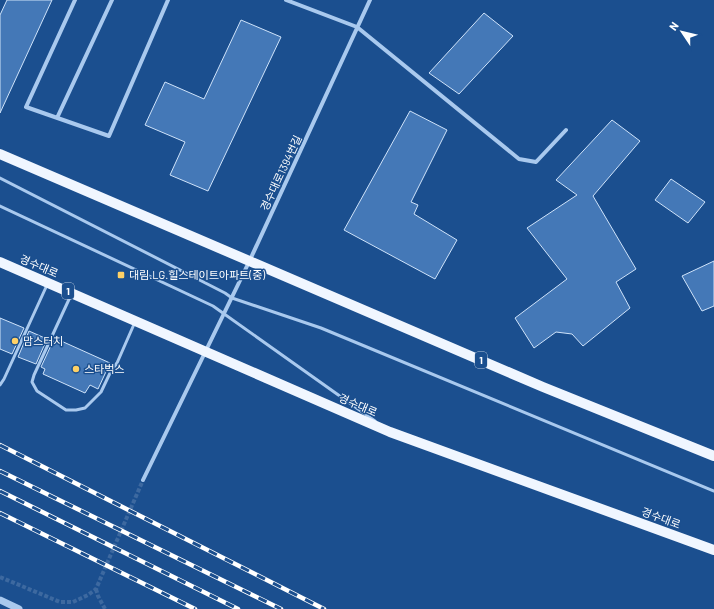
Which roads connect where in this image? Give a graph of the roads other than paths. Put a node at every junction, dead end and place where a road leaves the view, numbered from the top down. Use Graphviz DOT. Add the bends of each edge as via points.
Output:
graph roads {
  1 [pos="75,0"];
  2 [pos="112,0"];
  3 [pos="168,0"];
  4 [pos="286,0"];
  5 [pos="370,0"];
  6 [pos="357,27"];
  7 [pos="57,118"];
  8 [pos="566,130"];
  9 [pos="0,154"];
  10 [pos="0,178"];
  11 [pos="0,206"];
  12 [pos="0,262"];
  13 [pos="249,262"];
  14 [pos="48,283"];
  15 [pos="72,293"];
  16 [pos="232,298"];
  17 [pos="224,313"];
  18 [pos="135,322"];
  19 [pos="206,352"];
  20 [pos="0,385"];
  21 [pos="390,432"];
  22 [pos="714,456"];
  23 [pos="143,480"];
  24 [pos="714,491"];
  25 [pos="714,550"];
  26 [pos="0,600"];
  27 [pos="19,609"];
  1 -- 7 [label="street" via="26,106"];
  2 -- 7 [label="street"];
  3 -- 7 [label="street" via="108,136"];
  4 -- 6 [label="street"];
  5 -- 6 [label="street, 경수대로1394번길"];
  6 -- 8 [label="street" via="519,159 536,162"];
  6 -- 13 [label="street, 경수대로1394번길"];
  9 -- 13 [label="main road"];
  10 -- 16 [label="lane"];
  11 -- 17 [label="lane" via="207,302"];
  12 -- 14 [label="main road, 경수대로 / 1"];
  13 -- 16 [label="street, 경수대로1394번길"];
  13 -- 22 [label="main road, 1" via="550,390"];
  14 -- 15 [label="main road, 경수대로 / 1"];
  14 -- 20 [label="lane"];
  15 -- 18 [label="main road, 경수대로 / 1"];
  15 -- 18 [label="lane" via="32,382 37,391 66,410 85,408 101,392"];
  16 -- 17 [label="street, 경수대로1394번길"];
  16 -- 24 [label="lane" via="321,328"];
  17 -- 19 [label="street, 경수대로1394번길"];
  17 -- 21 [label="lane"];
  18 -- 19 [label="main road, 경수대로 / 1"];
  19 -- 21 [label="main road, 경수대로 / 1"];
  19 -- 23 [label="street, 경수대로1394번길"];
  21 -- 25 [label="main road, 경수대로 / 1"];
  26 -- 27 [label="street"];
}
